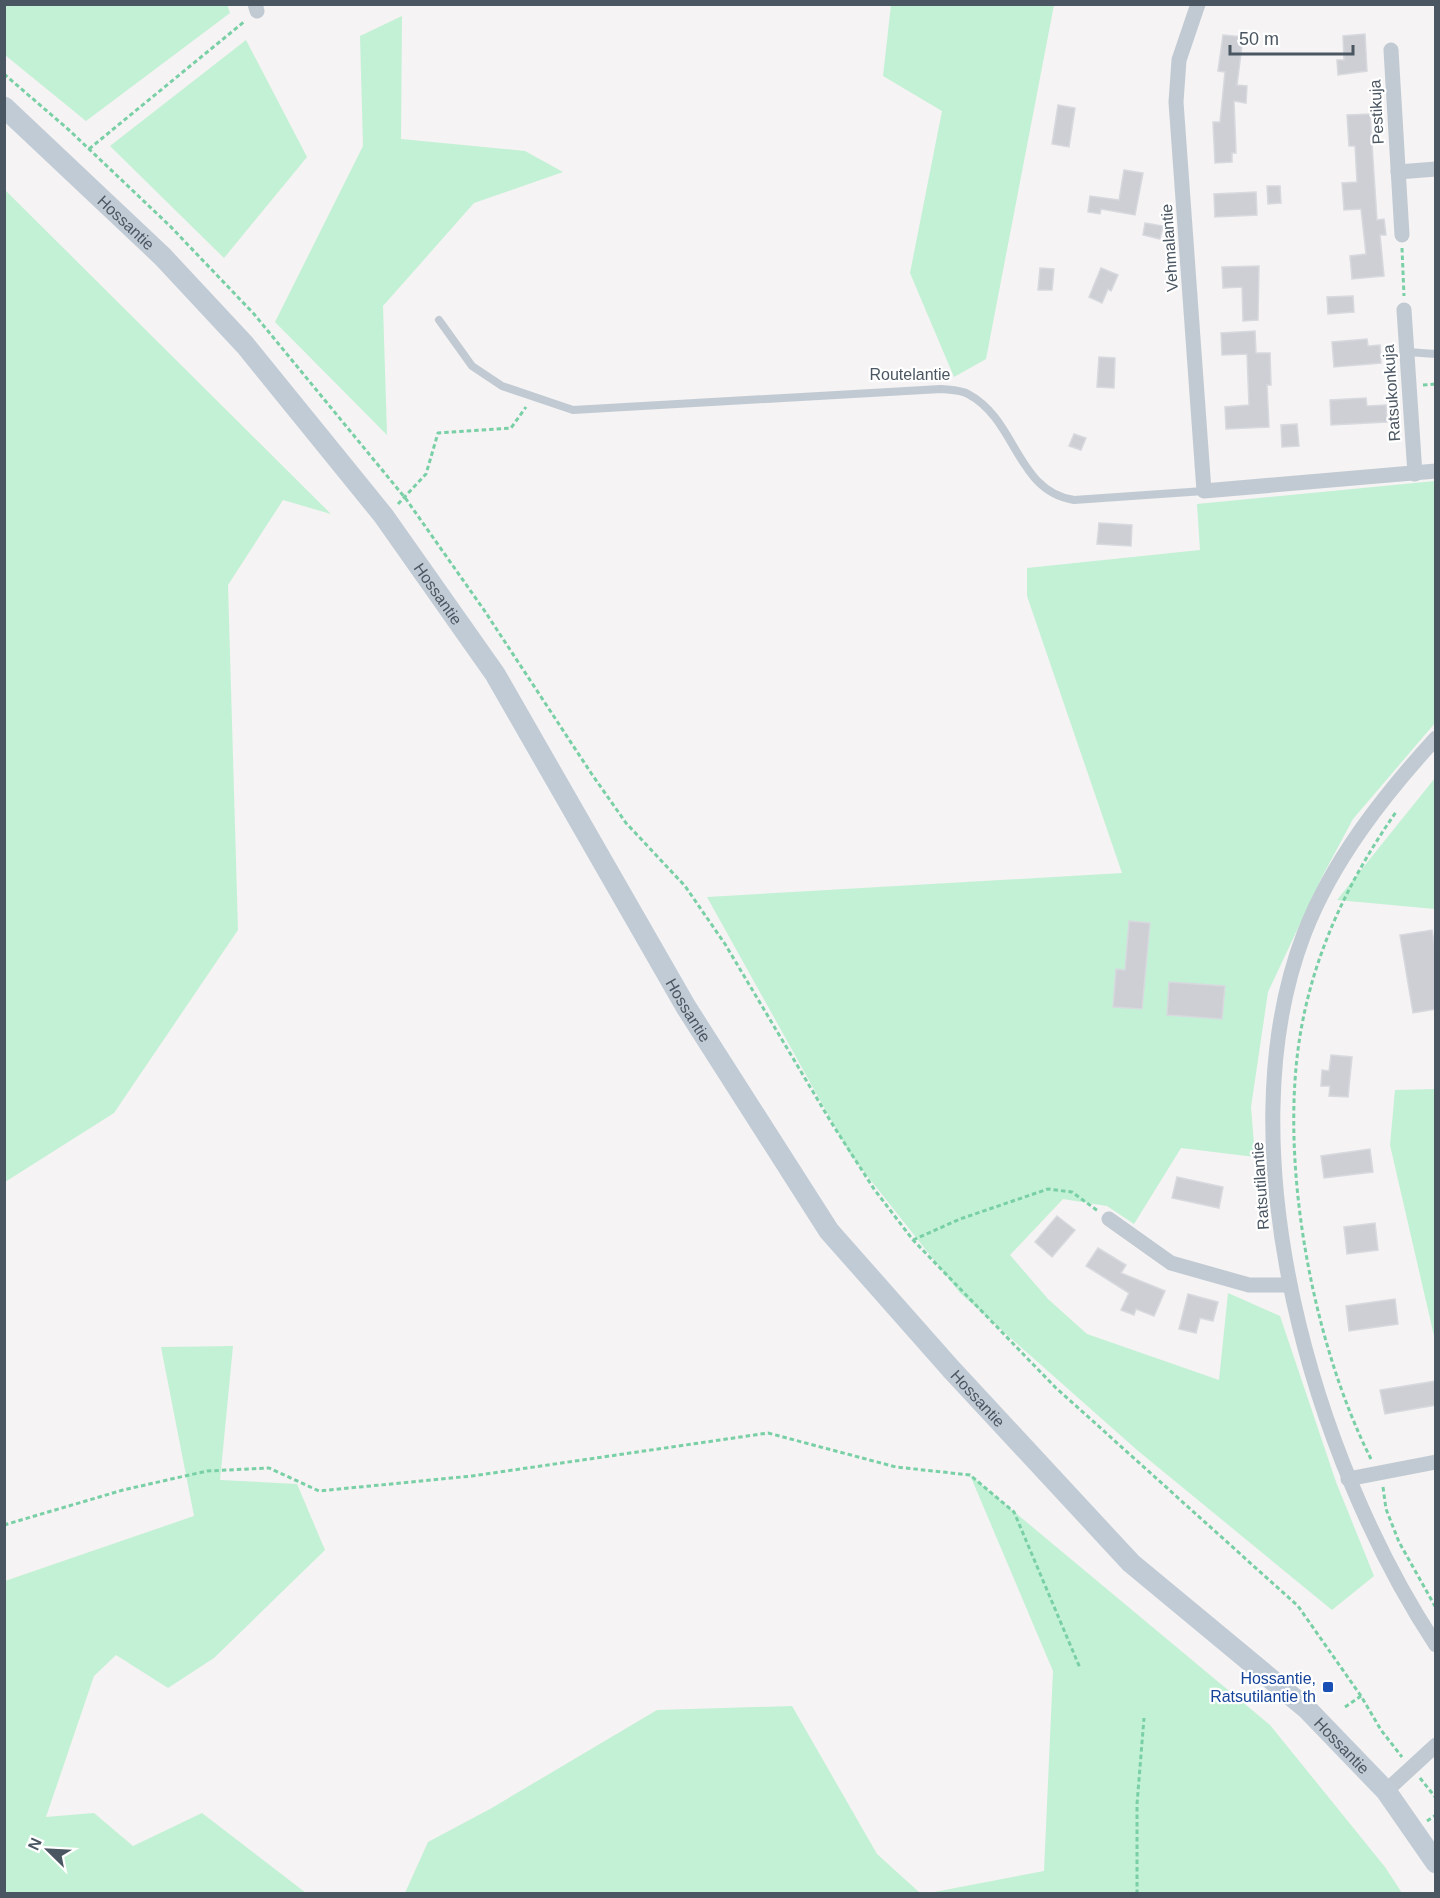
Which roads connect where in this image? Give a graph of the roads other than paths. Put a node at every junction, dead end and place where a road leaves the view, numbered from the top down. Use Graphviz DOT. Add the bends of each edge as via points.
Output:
graph roads {
  1 [pos="1198,4"];
  2 [pos="1391,50"];
  3 [pos="4,106"];
  4 [pos="1436,169"];
  5 [pos="1398,172"];
  6 [pos="1402,235"];
  7 [pos="1404,310"];
  8 [pos="439,320"];
  9 [pos="1407,352"];
  10 [pos="1436,354"];
  11 [pos="1436,471"];
  12 [pos="1415,474"];
  13 [pos="1204,491"];
  14 [pos="1436,738"];
  15 [pos="1109,1219"];
  16 [pos="1290,1285"];
  17 [pos="1436,1462"];
  18 [pos="1348,1479"];
  19 [pos="1436,1645"];
  20 [pos="1436,1745"];
  21 [pos="1386,1791"];
  22 [pos="1436,1863"];
  1 -- 13 [label="street, Vehmalantie" via="1179,60 1176,102"];
  2 -- 5 [label="street, Pestikuja"];
  3 -- 21 [label="main road, Hossantie" via="163,257 245,345 383,515 495,674 686,1007 829,1231 1131,1563 1307,1709"];
  4 -- 5 [label="street"];
  5 -- 6 [label="street, Pestikuja"];
  7 -- 9 [label="street, Ratsukonkuja"];
  8 -- 13 [label="lane, Routelantie" via="472,366 502,386 573,410 940,389 966,393 989,409 1026,468 1043,489 1056,497 1074,500"];
  9 -- 10 [label="lane"];
  9 -- 12 [label="street, Ratsukonkuja"];
  11 -- 12 [label="street, Routelantie"];
  12 -- 13 [label="street, Routelantie"];
  14 -- 16 [label="street, Ratsutilantie" via="1401,777 1346,853 1304,933 1282,1004 1273,1065 1274,1151 1280,1229"];
  15 -- 16 [label="street" via="1170,1263 1249,1285"];
  16 -- 18 [label="street, Ratsutilantie" via="1298,1326"];
  17 -- 18 [label="street"];
  18 -- 19 [label="street, Ratsutilantie" via="1388,1567"];
  20 -- 21 [label="street"];
  21 -- 22 [label="main road, Hossantie"];
}
